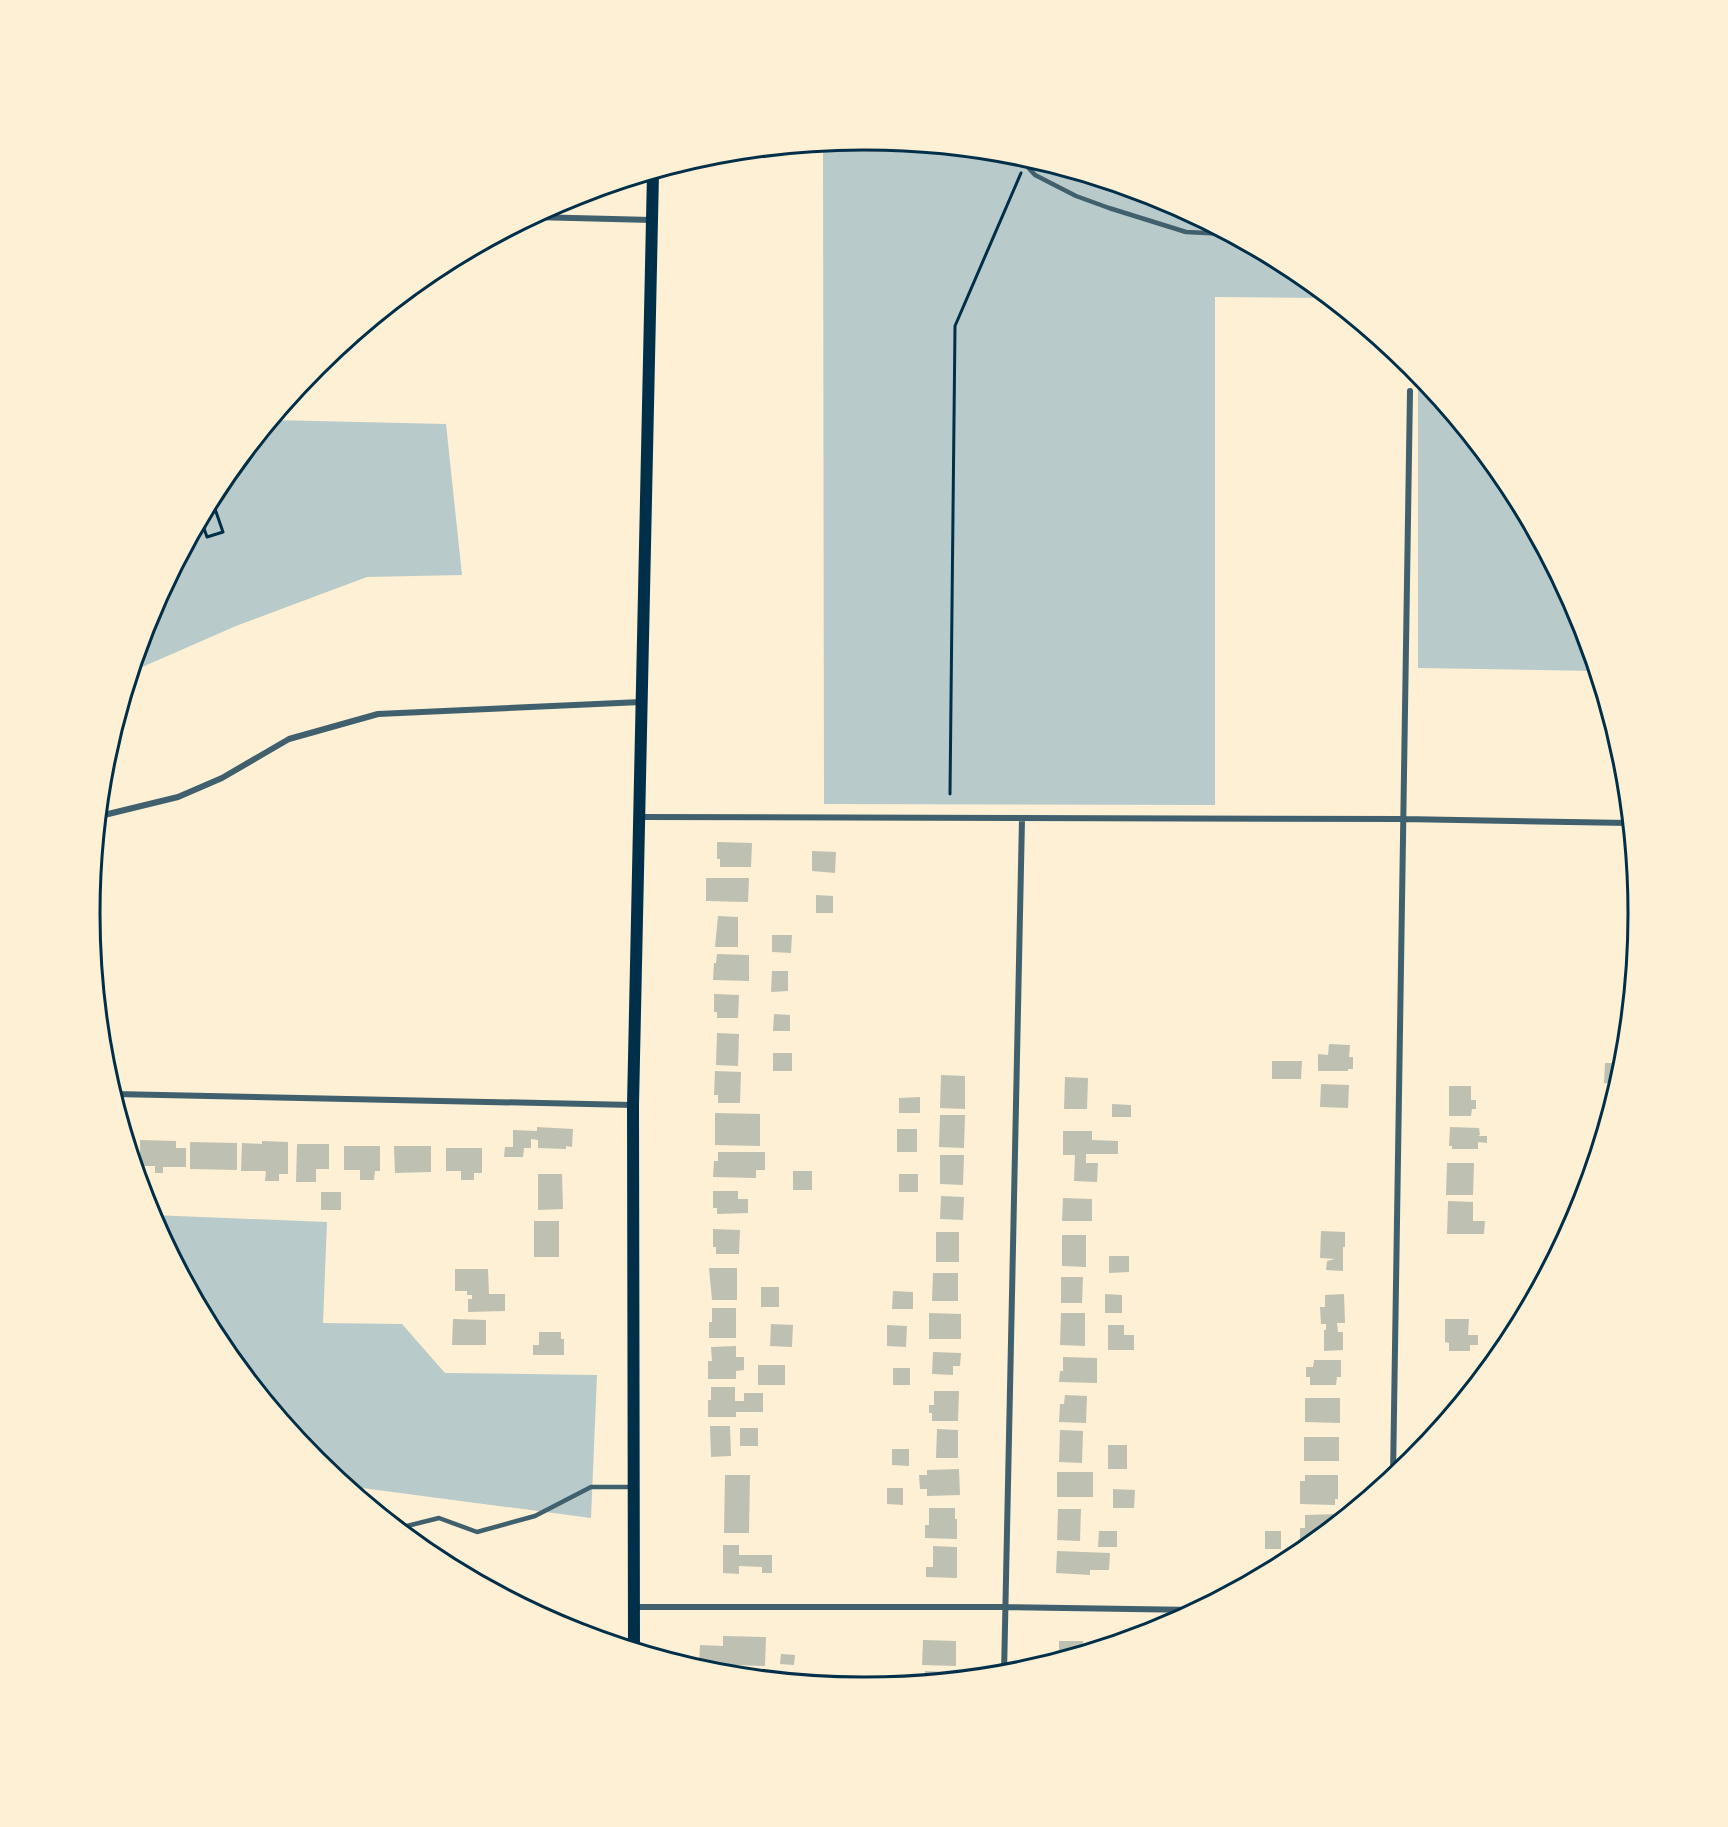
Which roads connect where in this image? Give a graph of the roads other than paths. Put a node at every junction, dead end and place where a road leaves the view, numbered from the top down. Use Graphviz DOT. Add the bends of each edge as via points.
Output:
graph roads {
  1 [pos="1027,168"];
  2 [pos="653,180"];
  3 [pos="551,217"];
  4 [pos="652,220"];
  5 [pos="1210,233"];
  6 [pos="1410,391"];
  7 [pos="641,702"];
  8 [pos="107,814"];
  9 [pos="639,817"];
  10 [pos="1022,819"];
  11 [pos="1402,819"];
  12 [pos="1622,823"];
  13 [pos="123,1094"];
  14 [pos="633,1105"];
  15 [pos="1393,1463"];
  16 [pos="634,1487"];
  17 [pos="408,1526"];
  18 [pos="634,1607"];
  19 [pos="1005,1607"];
  20 [pos="1176,1610"];
  21 [pos="634,1641"];
  22 [pos="1004,1663"];
  1 -- 5 [label="lane" via="1066,191 1109,208 1186,232"];
  2 -- 4 [label="main road"];
  3 -- 4 [label="street"];
  4 -- 7 [label="main road"];
  6 -- 11 [label="street"];
  7 -- 8 [label="street" via="378,714 289,739 178,798"];
  7 -- 9 [label="main road"];
  9 -- 10 [label="street"];
  9 -- 14 [label="main road"];
  10 -- 11 [label="street"];
  10 -- 19 [label="street"];
  11 -- 12 [label="street"];
  11 -- 15 [label="street"];
  13 -- 14 [label="street"];
  14 -- 16 [label="main road"];
  16 -- 17 [label="lane" via="591,1487 535,1516 477,1532 439,1518"];
  16 -- 18 [label="main road"];
  18 -- 19 [label="street"];
  18 -- 21 [label="main road"];
  19 -- 20 [label="street"];
  19 -- 22 [label="street"];
}
